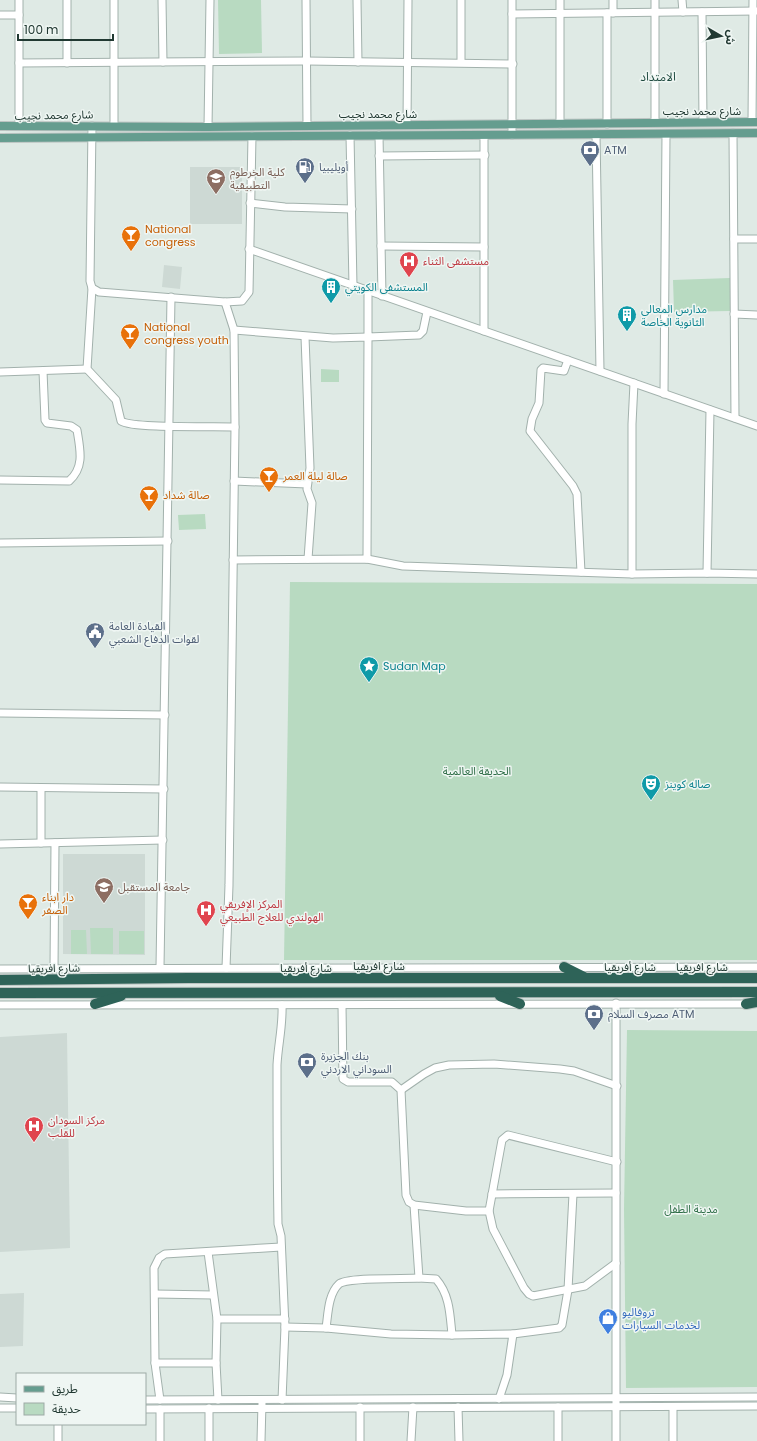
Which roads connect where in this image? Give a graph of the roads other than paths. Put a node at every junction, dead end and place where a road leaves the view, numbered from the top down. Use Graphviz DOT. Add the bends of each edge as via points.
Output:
graph roads {
  1 [pos="19,0"];
  2 [pos="67,0"];
  3 [pos="114,0"];
  4 [pos="162,0"];
  5 [pos="210,0"];
  6 [pos="306,0"];
  7 [pos="357,0"];
  8 [pos="408,0"];
  9 [pos="461,0"];
  10 [pos="512,0"];
  11 [pos="560,0"];
  12 [pos="613,0"];
  13 [pos="655,0"];
  14 [pos="682,0"];
  15 [pos="753,0"];
  16 [pos="755,11"];
  17 [pos="655,12"];
  18 [pos="682,12"];
  19 [pos="702,12"];
  20 [pos="610,13"];
  21 [pos="512,14"];
  22 [pos="560,14"];
  23 [pos="0,15"];
  24 [pos="19,15"];
  25 [pos="307,61"];
  26 [pos="163,62"];
  27 [pos="209,62"];
  28 [pos="358,62"];
  29 [pos="409,62"];
  30 [pos="461,62"];
  31 [pos="19,63"];
  32 [pos="68,63"];
  33 [pos="115,63"];
  34 [pos="513,64"];
  35 [pos="655,122"];
  36 [pos="703,122"];
  37 [pos="755,122"];
  38 [pos="560,124"];
  39 [pos="607,124"];
  40 [pos="408,125"];
  41 [pos="512,125"];
  42 [pos="0,126"];
  43 [pos="19,126"];
  44 [pos="92,126"];
  45 [pos="114,126"];
  46 [pos="307,126"];
  47 [pos="208,127"];
  48 [pos="733,133"];
  49 [pos="757,133"];
  50 [pos="596,134"];
  51 [pos="666,134"];
  52 [pos="350,135"];
  53 [pos="379,135"];
  54 [pos="484,135"];
  55 [pos="512,135"];
  56 [pos="252,136"];
  57 [pos="92,137"];
  58 [pos="0,138"];
  59 [pos="485,155"];
  60 [pos="379,156"];
  61 [pos="250,203"];
  62 [pos="352,209"];
  63 [pos="734,239"];
  64 [pos="757,239"];
  65 [pos="381,246"];
  66 [pos="484,247"];
  67 [pos="249,249"];
  68 [pos="353,286"];
  69 [pos="92,288"];
  70 [pos="368,291"];
  71 [pos="382,296"];
  72 [pos="171,297"];
  73 [pos="225,302"];
  74 [pos="427,312"];
  75 [pos="734,314"];
  76 [pos="757,315"];
  77 [pos="234,330"];
  78 [pos="484,331"];
  79 [pos="305,337"];
  80 [pos="368,337"];
  81 [pos="568,360"];
  82 [pos="87,369"];
  83 [pos="43,370"];
  84 [pos="600,371"];
  85 [pos="0,372"];
  86 [pos="634,383"];
  87 [pos="664,394"];
  88 [pos="710,410"];
  89 [pos="735,418"];
  90 [pos="169,426"];
  91 [pos="757,426"];
  92 [pos="235,427"];
  93 [pos="0,480"];
  94 [pos="234,481"];
  95 [pos="307,484"];
  96 [pos="168,541"];
  97 [pos="0,543"];
  98 [pos="308,559"];
  99 [pos="367,559"];
  100 [pos="233,560"];
  101 [pos="581,572"];
  102 [pos="707,572"];
  103 [pos="632,574"];
  104 [pos="757,574"];
  105 [pos="0,713"];
  106 [pos="165,715"];
  107 [pos="0,787"];
  108 [pos="40,788"];
  109 [pos="164,789"];
  110 [pos="163,840"];
  111 [pos="55,842"];
  112 [pos="41,843"];
  113 [pos="0,844"];
  114 [pos="160,967"];
  115 [pos="564,967"];
  116 [pos="757,967"];
  117 [pos="226,968"];
  118 [pos="0,969"];
  119 [pos="54,969"];
  120 [pos="187,974"];
  121 [pos="339,978"];
  122 [pos="357,978"];
  123 [pos="757,978"];
  124 [pos="588,979"];
  125 [pos="0,980"];
  126 [pos="131,992"];
  127 [pos="341,992"];
  128 [pos="757,992"];
  129 [pos="0,993"];
  130 [pos="366,993"];
  131 [pos="492,994"];
  132 [pos="616,1003"];
  133 [pos="757,1003"];
  134 [pos="94,1004"];
  135 [pos="520,1004"];
  136 [pos="746,1004"];
  137 [pos="0,1005"];
  138 [pos="282,1005"];
  139 [pos="342,1005"];
  140 [pos="617,1086"];
  141 [pos="401,1090"];
  142 [pos="617,1162"];
  143 [pos="616,1193"];
  144 [pos="492,1194"];
  145 [pos="573,1194"];
  146 [pos="414,1205"];
  147 [pos="488,1211"];
  148 [pos="281,1248"];
  149 [pos="208,1252"];
  150 [pos="616,1263"];
  151 [pos="419,1278"];
  152 [pos="568,1290"];
  153 [pos="155,1294"];
  154 [pos="213,1295"];
  155 [pos="218,1319"];
  156 [pos="285,1323"];
  157 [pos="326,1328"];
  158 [pos="513,1334"];
  159 [pos="452,1335"];
  160 [pos="155,1363"];
  161 [pos="216,1363"];
  162 [pos="0,1393"];
  163 [pos="0,1397"];
  164 [pos="8,1397"];
  165 [pos="757,1397"];
  166 [pos="16,1398"];
  167 [pos="499,1399"];
  168 [pos="616,1399"];
  169 [pos="146,1400"];
  170 [pos="160,1400"];
  171 [pos="218,1400"];
  172 [pos="282,1400"];
  173 [pos="262,1404"];
  174 [pos="757,1406"];
  175 [pos="360,1407"];
  176 [pos="458,1407"];
  177 [pos="558,1407"];
  178 [pos="673,1407"];
  179 [pos="0,1408"];
  180 [pos="16,1408"];
  181 [pos="160,1408"];
  182 [pos="209,1408"];
  183 [pos="413,1408"];
  184 [pos="616,1408"];
  185 [pos="146,1409"];
  186 [pos="58,1425"];
  187 [pos="58,1441"];
  188 [pos="160,1441"];
  189 [pos="210,1441"];
  190 [pos="261,1441"];
  191 [pos="360,1441"];
  192 [pos="412,1441"];
  193 [pos="459,1441"];
  194 [pos="558,1441"];
  195 [pos="616,1441"];
  196 [pos="673,1441"];
  1 -- 24 [label="street"];
  2 -- 32 [label="street"];
  3 -- 33 [label="street"];
  4 -- 26 [label="street"];
  5 -- 27 [label="street"];
  6 -- 25 [label="street"];
  7 -- 28 [label="street"];
  8 -- 29 [label="street"];
  9 -- 30 [label="street"];
  10 -- 21 [label="street"];
  11 -- 22 [label="street"];
  12 -- 20 [label="street"];
  13 -- 17 [label="street"];
  14 -- 18 [label="street"];
  15 -- 16 [label="street"];
  16 -- 19 [label="street"];
  16 -- 37 [label="street"];
  17 -- 18 [label="street"];
  17 -- 20 [label="street"];
  17 -- 35 [label="street"];
  18 -- 19 [label="street"];
  19 -- 36 [label="street"];
  20 -- 22 [label="street"];
  20 -- 39 [label="street"];
  21 -- 22 [label="street"];
  21 -- 34 [label="street"];
  22 -- 38 [label="street"];
  23 -- 24 [label="street"];
  24 -- 31 [label="street"];
  25 -- 27 [label="street"];
  25 -- 28 [label="street"];
  25 -- 46 [label="street"];
  26 -- 27 [label="street"];
  26 -- 33 [label="street"];
  27 -- 47 [label="street"];
  28 -- 29 [label="street"];
  29 -- 30 [label="street"];
  29 -- 40 [label="street"];
  30 -- 34 [label="street"];
  31 -- 32 [label="street"];
  31 -- 43 [label="street"];
  32 -- 33 [label="street"];
  33 -- 45 [label="street"];
  34 -- 41 [label="street"];
  35 -- 36 [label="main road, شارع محمد نجيب"];
  35 -- 39 [label="main road, شارع محمد نجيب"];
  36 -- 37 [label="main road, شارع محمد نجيب"];
  38 -- 39 [label="main road, شارع محمد نجيب"];
  38 -- 41 [label="main road, شارع محمد نجيب"];
  40 -- 41 [label="main road, شارع محمد نجيب"];
  40 -- 46 [label="main road, شارع محمد نجيب"];
  41 -- 55 [label="street"];
  42 -- 43 [label="main road, شارع محمد نجيب"];
  43 -- 44 [label="main road, شارع محمد نجيب"];
  44 -- 45 [label="main road, شارع محمد نجيب"];
  44 -- 57 [label="street"];
  45 -- 47 [label="main road, شارع محمد نجيب"];
  46 -- 47 [label="main road, شارع محمد نجيب"];
  48 -- 49 [label="main road, شارع محمد نجيب"];
  48 -- 51 [label="main road, شارع محمد نجيب"];
  48 -- 63 [label="street"];
  50 -- 51 [label="main road, شارع محمد نجيب"];
  50 -- 55 [label="main road, شارع محمد نجيب"];
  50 -- 84 [label="street"];
  51 -- 87 [label="street"];
  52 -- 53 [label="main road, شارع محمد نجيب"];
  52 -- 56 [label="main road, شارع محمد نجيب"];
  52 -- 62 [label="street"];
  53 -- 54 [label="main road, شارع محمد نجيب"];
  53 -- 60 [label="street"];
  54 -- 55 [label="main road, شارع محمد نجيب"];
  54 -- 59 [label="street"];
  56 -- 57 [label="main road, شارع محمد نجيب"];
  56 -- 61 [label="street"];
  57 -- 58 [label="main road, شارع محمد نجيب"];
  57 -- 69 [label="street"];
  59 -- 60 [label="street"];
  59 -- 66 [label="street"];
  60 -- 65 [label="street"];
  61 -- 62 [label="street" via="285,208"];
  61 -- 67 [label="street"];
  62 -- 68 [label="street"];
  63 -- 64 [label="street"];
  63 -- 75 [label="street"];
  65 -- 66 [label="street"];
  65 -- 71 [label="street"];
  66 -- 78 [label="street"];
  67 -- 68 [label="street"];
  67 -- 73 [label="street" via="249,292 242,301"];
  68 -- 70 [label="street"];
  69 -- 72 [label="street" via="99,292"];
  69 -- 82 [label="street"];
  70 -- 71 [label="street"];
  70 -- 80 [label="street"];
  71 -- 74 [label="street"];
  72 -- 73 [label="street"];
  72 -- 90 [label="street"];
  73 -- 77 [label="street"];
  74 -- 78 [label="street"];
  74 -- 80 [label="street" via="423,331 419,335"];
  75 -- 76 [label="street"];
  75 -- 89 [label="street"];
  77 -- 79 [label="street"];
  77 -- 92 [label="street"];
  78 -- 81 [label="street"];
  79 -- 80 [label="street"];
  79 -- 95 [label="street" via="310,468"];
  80 -- 99 [label="street"];
  81 -- 84 [label="street"];
  81 -- 101 [label="street" via="564,371 543,368 540,370 539,403 530,430 577,494"];
  82 -- 83 [label="street"];
  82 -- 90 [label="street" via="116,400 121,421 130,424"];
  83 -- 85 [label="street"];
  83 -- 93 [label="street" via="45,420 47,423 71,426 77,430 81,452 76,475 69,481"];
  84 -- 86 [label="street"];
  86 -- 87 [label="street"];
  86 -- 103 [label="street"];
  87 -- 88 [label="street"];
  88 -- 89 [label="street"];
  88 -- 102 [label="street"];
  89 -- 91 [label="street"];
  90 -- 92 [label="street"];
  90 -- 96 [label="street"];
  92 -- 94 [label="street"];
  94 -- 95 [label="street"];
  94 -- 100 [label="street"];
  95 -- 98 [label="street" via="312,503"];
  96 -- 97 [label="street"];
  96 -- 106 [label="street"];
  98 -- 99 [label="street"];
  98 -- 100 [label="street"];
  99 -- 101 [label="street" via="403,566"];
  100 -- 117 [label="street"];
  101 -- 103 [label="street"];
  102 -- 103 [label="street"];
  102 -- 104 [label="street"];
  105 -- 106 [label="street"];
  106 -- 109 [label="street"];
  107 -- 108 [label="street"];
  108 -- 109 [label="street"];
  108 -- 112 [label="street"];
  109 -- 110 [label="street"];
  110 -- 111 [label="street"];
  110 -- 114 [label="street"];
  111 -- 112 [label="street"];
  111 -- 119 [label="street"];
  112 -- 113 [label="street"];
  114 -- 119 [label="street, شارع أفريقيا"];
  114 -- 120 [label="street, شارع أفريقيا"];
  115 -- 116 [label="street, شارع أفريقيا"];
  115 -- 117 [label="street, شارع أفريقيا"];
  115 -- 124 [label="highway"];
  117 -- 120 [label="street, شارع أفريقيا"];
  118 -- 119 [label="street, شارع أفريقيا"];
  120 -- 121 [label="highway, شارع افريقيا"];
  120 -- 125 [label="highway, شارع افريقيا"];
  121 -- 122 [label="highway, شارع افريقيا"];
  121 -- 127 [label="highway"];
  122 -- 124 [label="highway, شارع افريقيا"];
  122 -- 130 [label="highway"];
  123 -- 124 [label="highway, شارع افريقيا"];
  126 -- 127 [label="highway"];
  126 -- 129 [label="highway"];
  126 -- 134 [label="highway"];
  127 -- 130 [label="highway"];
  128 -- 131 [label="highway"];
  130 -- 131 [label="highway"];
  131 -- 135 [label="highway"];
  132 -- 135 [label="street"];
  132 -- 136 [label="street"];
  132 -- 140 [label="street"];
  133 -- 136 [label="highway"];
  134 -- 137 [label="street"];
  134 -- 138 [label="street"];
  135 -- 139 [label="street"];
  138 -- 139 [label="street"];
  138 -- 148 [label="street" via="283,1020 277,1063 278,1224"];
  139 -- 141 [label="street" via="343,1079 348,1082 392,1082"];
  140 -- 141 [label="street" via="574,1071 560,1069 460,1064 435,1068"];
  140 -- 142 [label="street"];
  141 -- 146 [label="street" via="406,1195 409,1202"];
  142 -- 143 [label="street"];
  142 -- 144 [label="street" via="508,1135 502,1140"];
  143 -- 145 [label="street"];
  143 -- 150 [label="street"];
  144 -- 145 [label="street"];
  144 -- 147 [label="street"];
  145 -- 152 [label="street"];
  146 -- 147 [label="street"];
  146 -- 151 [label="street"];
  147 -- 152 [label="street" via="493,1229 528,1294 533,1296"];
  148 -- 149 [label="street"];
  148 -- 156 [label="street"];
  149 -- 153 [label="street" via="165,1254 159,1258 154,1268"];
  149 -- 154 [label="street"];
  150 -- 152 [label="street" via="585,1286"];
  150 -- 168 [label="street"];
  151 -- 157 [label="street" via="365,1278 339,1284 332,1296"];
  151 -- 159 [label="street" via="436,1279 444,1288 450,1310"];
  152 -- 158 [label="street" via="564,1321 559,1328"];
  153 -- 154 [label="street"];
  153 -- 160 [label="street"];
  154 -- 155 [label="street"];
  155 -- 156 [label="street"];
  155 -- 161 [label="street"];
  156 -- 157 [label="street"];
  156 -- 172 [label="street"];
  157 -- 159 [label="street" via="391,1334"];
  158 -- 159 [label="street"];
  158 -- 167 [label="street" via="507,1375"];
  160 -- 161 [label="street"];
  160 -- 170 [label="street"];
  161 -- 171 [label="street"];
  162 -- 164 [label="street"];
  163 -- 164 [label="street"];
  164 -- 166 [label="street"];
  165 -- 168 [label="street"];
  167 -- 168 [label="street"];
  167 -- 172 [label="street"];
  168 -- 184 [label="street"];
  169 -- 170 [label="street"];
  170 -- 171 [label="street"];
  171 -- 173 [label="street"];
  172 -- 173 [label="street"];
  173 -- 175 [label="street"];
  173 -- 182 [label="street"];
  173 -- 190 [label="street"];
  174 -- 178 [label="street"];
  175 -- 183 [label="street"];
  175 -- 191 [label="street"];
  176 -- 177 [label="street"];
  176 -- 183 [label="street"];
  176 -- 193 [label="street"];
  177 -- 184 [label="street"];
  177 -- 194 [label="street"];
  178 -- 184 [label="street"];
  178 -- 196 [label="street"];
  179 -- 180 [label="street"];
  181 -- 182 [label="street"];
  181 -- 185 [label="street"];
  181 -- 188 [label="street"];
  182 -- 189 [label="street"];
  183 -- 192 [label="street"];
  184 -- 195 [label="street"];
  186 -- 187 [label="street"];
}
